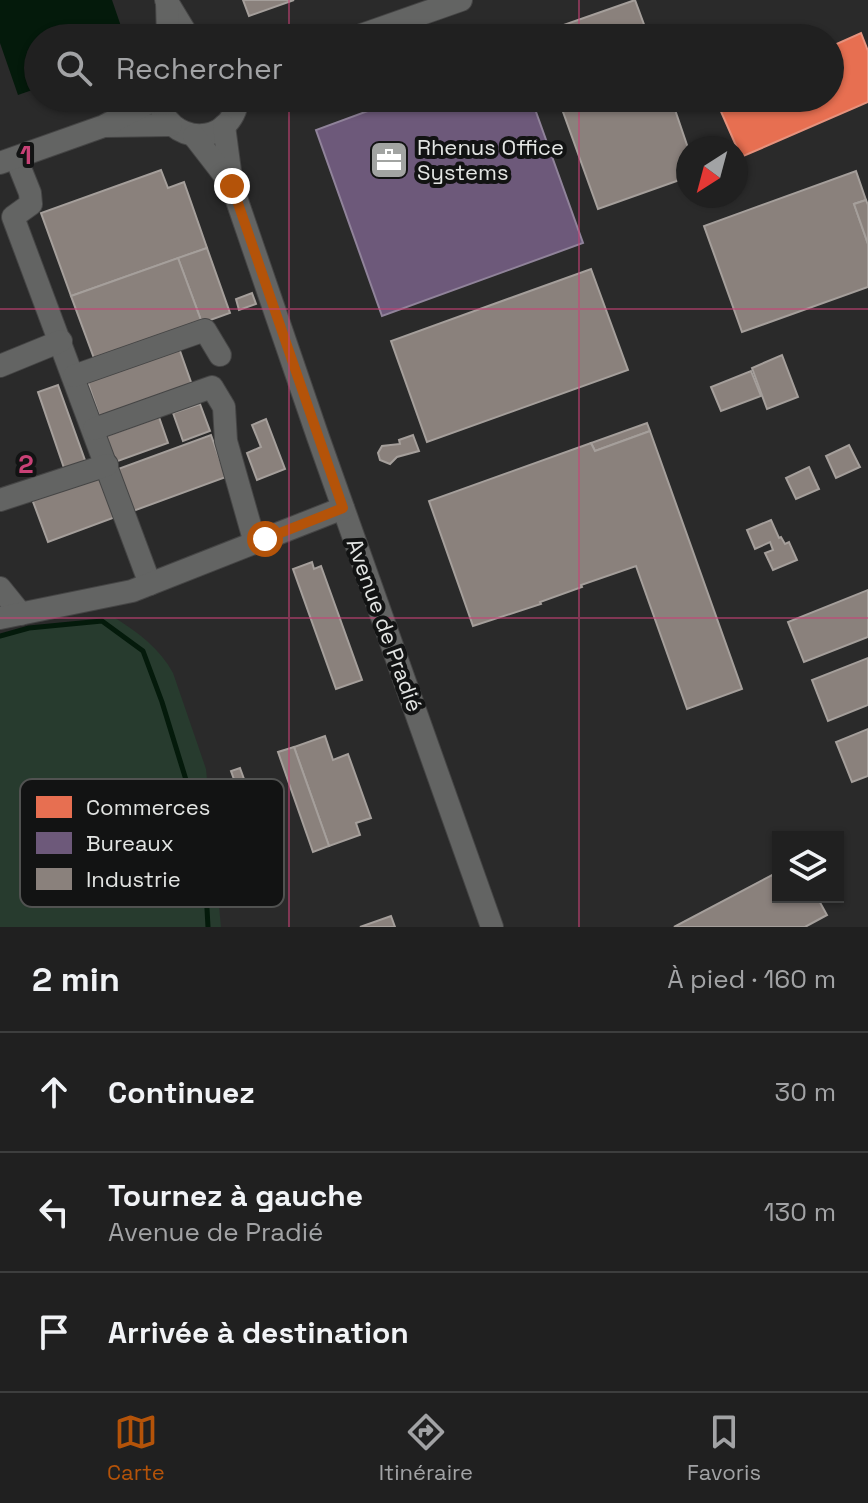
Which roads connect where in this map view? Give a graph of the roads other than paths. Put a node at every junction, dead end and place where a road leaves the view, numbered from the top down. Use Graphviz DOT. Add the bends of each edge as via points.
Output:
graph roads {
  1 [pos="461,0"];
  2 [pos="167,1"];
  3 [pos="168,24"];
  4 [pos="181,24"];
  5 [pos="393,24"];
  6 [pos="131,112"];
  7 [pos="163,112"];
  8 [pos="235,112"];
  9 [pos="171,125"];
  10 [pos="104,126"];
  11 [pos="224,126"];
  12 [pos="194,136"];
  13 [pos="8,161"];
  14 [pos="232,186"];
  15 [pos="61,341"];
  16 [pos="220,355"];
  17 [pos="0,366"];
  18 [pos="74,376"];
  19 [pos="94,429"];
  20 [pos="107,465"];
  21 [pos="0,500"];
  22 [pos="343,508"];
  23 [pos="255,543"];
  24 [pos="150,584"];
  25 [pos="0,588"];
  26 [pos="10,616"];
  27 [pos="492,927"];
  1 -- 5 [label="street"];
  2 -- 3 [label="street"];
  2 -- 4 [label="street"];
  6 -- 10 [label="street"];
  7 -- 9 [label="street"];
  8 -- 11 [label="street"];
  9 -- 10 [label="street"];
  9 -- 12 [label="street"];
  10 -- 13 [label="street"];
  11 -- 12 [label="street"];
  11 -- 14 [label="street, Avenue de Pradié"];
  12 -- 14 [label="street, Avenue de Pradié"];
  13 -- 15 [label="street" via="30,193 31,204 13,217"];
  14 -- 22 [label="street, Avenue de Pradié"];
  15 -- 17 [label="street"];
  15 -- 18 [label="street"];
  16 -- 18 [label="street" via="205,330"];
  18 -- 19 [label="street"];
  19 -- 20 [label="street"];
  19 -- 23 [label="street" via="212,387 224,407 226,441"];
  20 -- 21 [label="street"];
  20 -- 24 [label="street"];
  22 -- 23 [label="street"];
  22 -- 27 [label="street, Avenue de Pradié"];
  23 -- 24 [label="street"];
  24 -- 26 [label="street"];
  25 -- 26 [label="street"];
}
